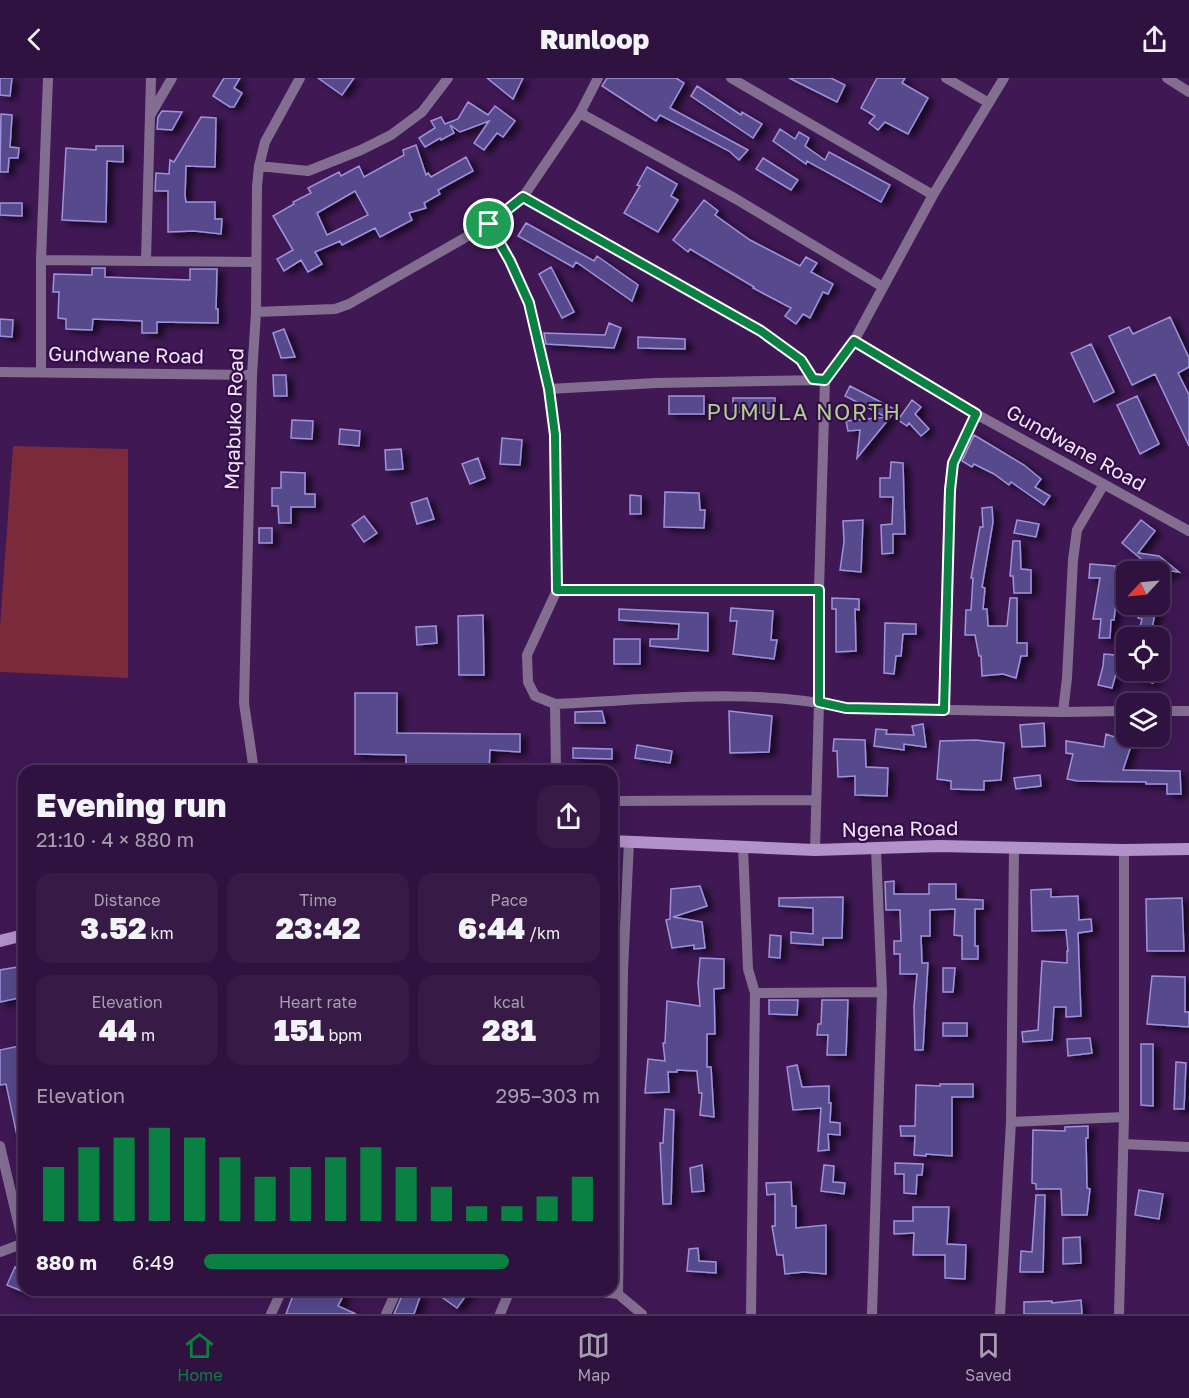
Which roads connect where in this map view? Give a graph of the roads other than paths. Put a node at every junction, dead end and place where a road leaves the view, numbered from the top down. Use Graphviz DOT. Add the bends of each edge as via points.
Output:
graph roads {
  1 [pos="48,78"];
  2 [pos="151,78"];
  3 [pos="172,78"];
  4 [pos="300,78"];
  5 [pos="448,78"];
  6 [pos="598,78"];
  7 [pos="731,78"];
  8 [pos="946,78"];
  9 [pos="1004,78"];
  10 [pos="1167,78"];
  11 [pos="1189,92"];
  12 [pos="989,103"];
  13 [pos="579,113"];
  14 [pos="150,116"];
  15 [pos="259,166"];
  16 [pos="933,195"];
  17 [pos="523,197"];
  18 [pos="489,224"];
  19 [pos="41,260"];
  20 [pos="146,260"];
  21 [pos="255,262"];
  22 [pos="883,286"];
  23 [pos="256,312"];
  24 [pos="854,341"];
  25 [pos="41,371"];
  26 [pos="0,372"];
  27 [pos="252,375"];
  28 [pos="813,379"];
  29 [pos="825,380"];
  30 [pos="549,389"];
  31 [pos="976,414"];
  32 [pos="1104,484"];
  33 [pos="1189,531"];
  34 [pos="557,590"];
  35 [pos="819,590"];
  36 [pos="819,702"];
  37 [pos="555,705"];
  38 [pos="944,710"];
  39 [pos="1116,711"];
  40 [pos="1170,711"];
  41 [pos="1189,711"];
  42 [pos="1063,712"];
  43 [pos="253,765"];
  44 [pos="556,765"];
  45 [pos="816,800"];
  46 [pos="618,801"];
  47 [pos="618,841"];
  48 [pos="629,841"];
  49 [pos="743,847"];
  50 [pos="1014,847"];
  51 [pos="876,849"];
  52 [pos="1189,849"];
  53 [pos="815,850"];
  54 [pos="1124,850"];
  55 [pos="18,936"];
  56 [pos="0,941"];
  57 [pos="618,959"];
  58 [pos="882,992"];
  59 [pos="755,993"];
  60 [pos="1124,1117"];
  61 [pos="1011,1122"];
  62 [pos="1123,1144"];
  63 [pos="0,1146"];
  64 [pos="1189,1148"];
  65 [pos="18,1222"];
  66 [pos="18,1245"];
  67 [pos="0,1252"];
  68 [pos="618,1294"];
  69 [pos="279,1296"];
  70 [pos="394,1296"];
  71 [pos="508,1296"];
  72 [pos="271,1314"];
  73 [pos="386,1314"];
  74 [pos="500,1314"];
  75 [pos="642,1314"];
  76 [pos="751,1314"];
  77 [pos="872,1314"];
  78 [pos="1000,1314"];
  79 [pos="1119,1314"];
  1 -- 19 [label="street"];
  2 -- 14 [label="street"];
  3 -- 14 [label="street"];
  4 -- 15 [label="street, Mqabuko Road" via="265,142"];
  5 -- 15 [label="street" via="422,112 391,135 361,150 308,171"];
  6 -- 13 [label="street"];
  7 -- 16 [label="street"];
  8 -- 12 [label="street"];
  9 -- 12 [label="street"];
  10 -- 11 [label="street"];
  12 -- 16 [label="street"];
  13 -- 17 [label="street"];
  13 -- 22 [label="street"];
  14 -- 20 [label="street"];
  15 -- 21 [label="street, Mqabuko Road"];
  16 -- 22 [label="street"];
  17 -- 18 [label="street"];
  17 -- 28 [label="street" via="761,331 801,360"];
  18 -- 23 [label="street" via="349,304 335,309"];
  18 -- 30 [label="street" via="529,303"];
  19 -- 20 [label="street"];
  19 -- 25 [label="street"];
  20 -- 21 [label="street"];
  21 -- 23 [label="street, Mqabuko Road"];
  22 -- 24 [label="street"];
  23 -- 27 [label="street, Mqabuko Road"];
  24 -- 29 [label="street"];
  24 -- 31 [label="street, Gundwane Road"];
  25 -- 26 [label="street, Gundwane Road"];
  25 -- 27 [label="street, Gundwane Road"];
  27 -- 43 [label="street, Mqabuko Road" via="244,703"];
  28 -- 29 [label="street"];
  28 -- 30 [label="street"];
  29 -- 35 [label="street"];
  30 -- 34 [label="street" via="555,435"];
  31 -- 32 [label="street, Gundwane Road"];
  31 -- 38 [label="street" via="953,463 950,490"];
  32 -- 33 [label="street, Gundwane Road"];
  32 -- 42 [label="street" via="1077,530"];
  34 -- 35 [label="street"];
  34 -- 37 [label="street" via="527,655 528,682 535,696"];
  35 -- 36 [label="street"];
  36 -- 37 [label="street" via="781,697 702,697"];
  36 -- 38 [label="street" via="846,708"];
  36 -- 45 [label="street"];
  37 -- 44 [label="street"];
  38 -- 42 [label="street"];
  39 -- 42 [label="street"];
  40 -- 41 [label="street"];
  45 -- 46 [label="street"];
  45 -- 53 [label="street"];
  47 -- 48 [label="street, Ngena Road"];
  48 -- 49 [label="street, Ngena Road"];
  48 -- 57 [label="street"];
  49 -- 53 [label="street, Ngena Road"];
  49 -- 59 [label="street" via="748,969"];
  50 -- 51 [label="street, Ngena Road"];
  50 -- 54 [label="street, Ngena Road"];
  50 -- 61 [label="street"];
  51 -- 53 [label="street, Ngena Road"];
  51 -- 58 [label="street"];
  52 -- 54 [label="street, Ngena Road"];
  54 -- 60 [label="street"];
  55 -- 56 [label="street"];
  58 -- 59 [label="street"];
  58 -- 77 [label="street"];
  59 -- 76 [label="street"];
  60 -- 61 [label="street"];
  60 -- 62 [label="street"];
  61 -- 78 [label="street"];
  62 -- 64 [label="street"];
  62 -- 79 [label="street"];
  63 -- 65 [label="street"];
  66 -- 67 [label="street"];
  68 -- 75 [label="street"];
  69 -- 72 [label="street"];
  70 -- 73 [label="street"];
  71 -- 74 [label="street"];
}
